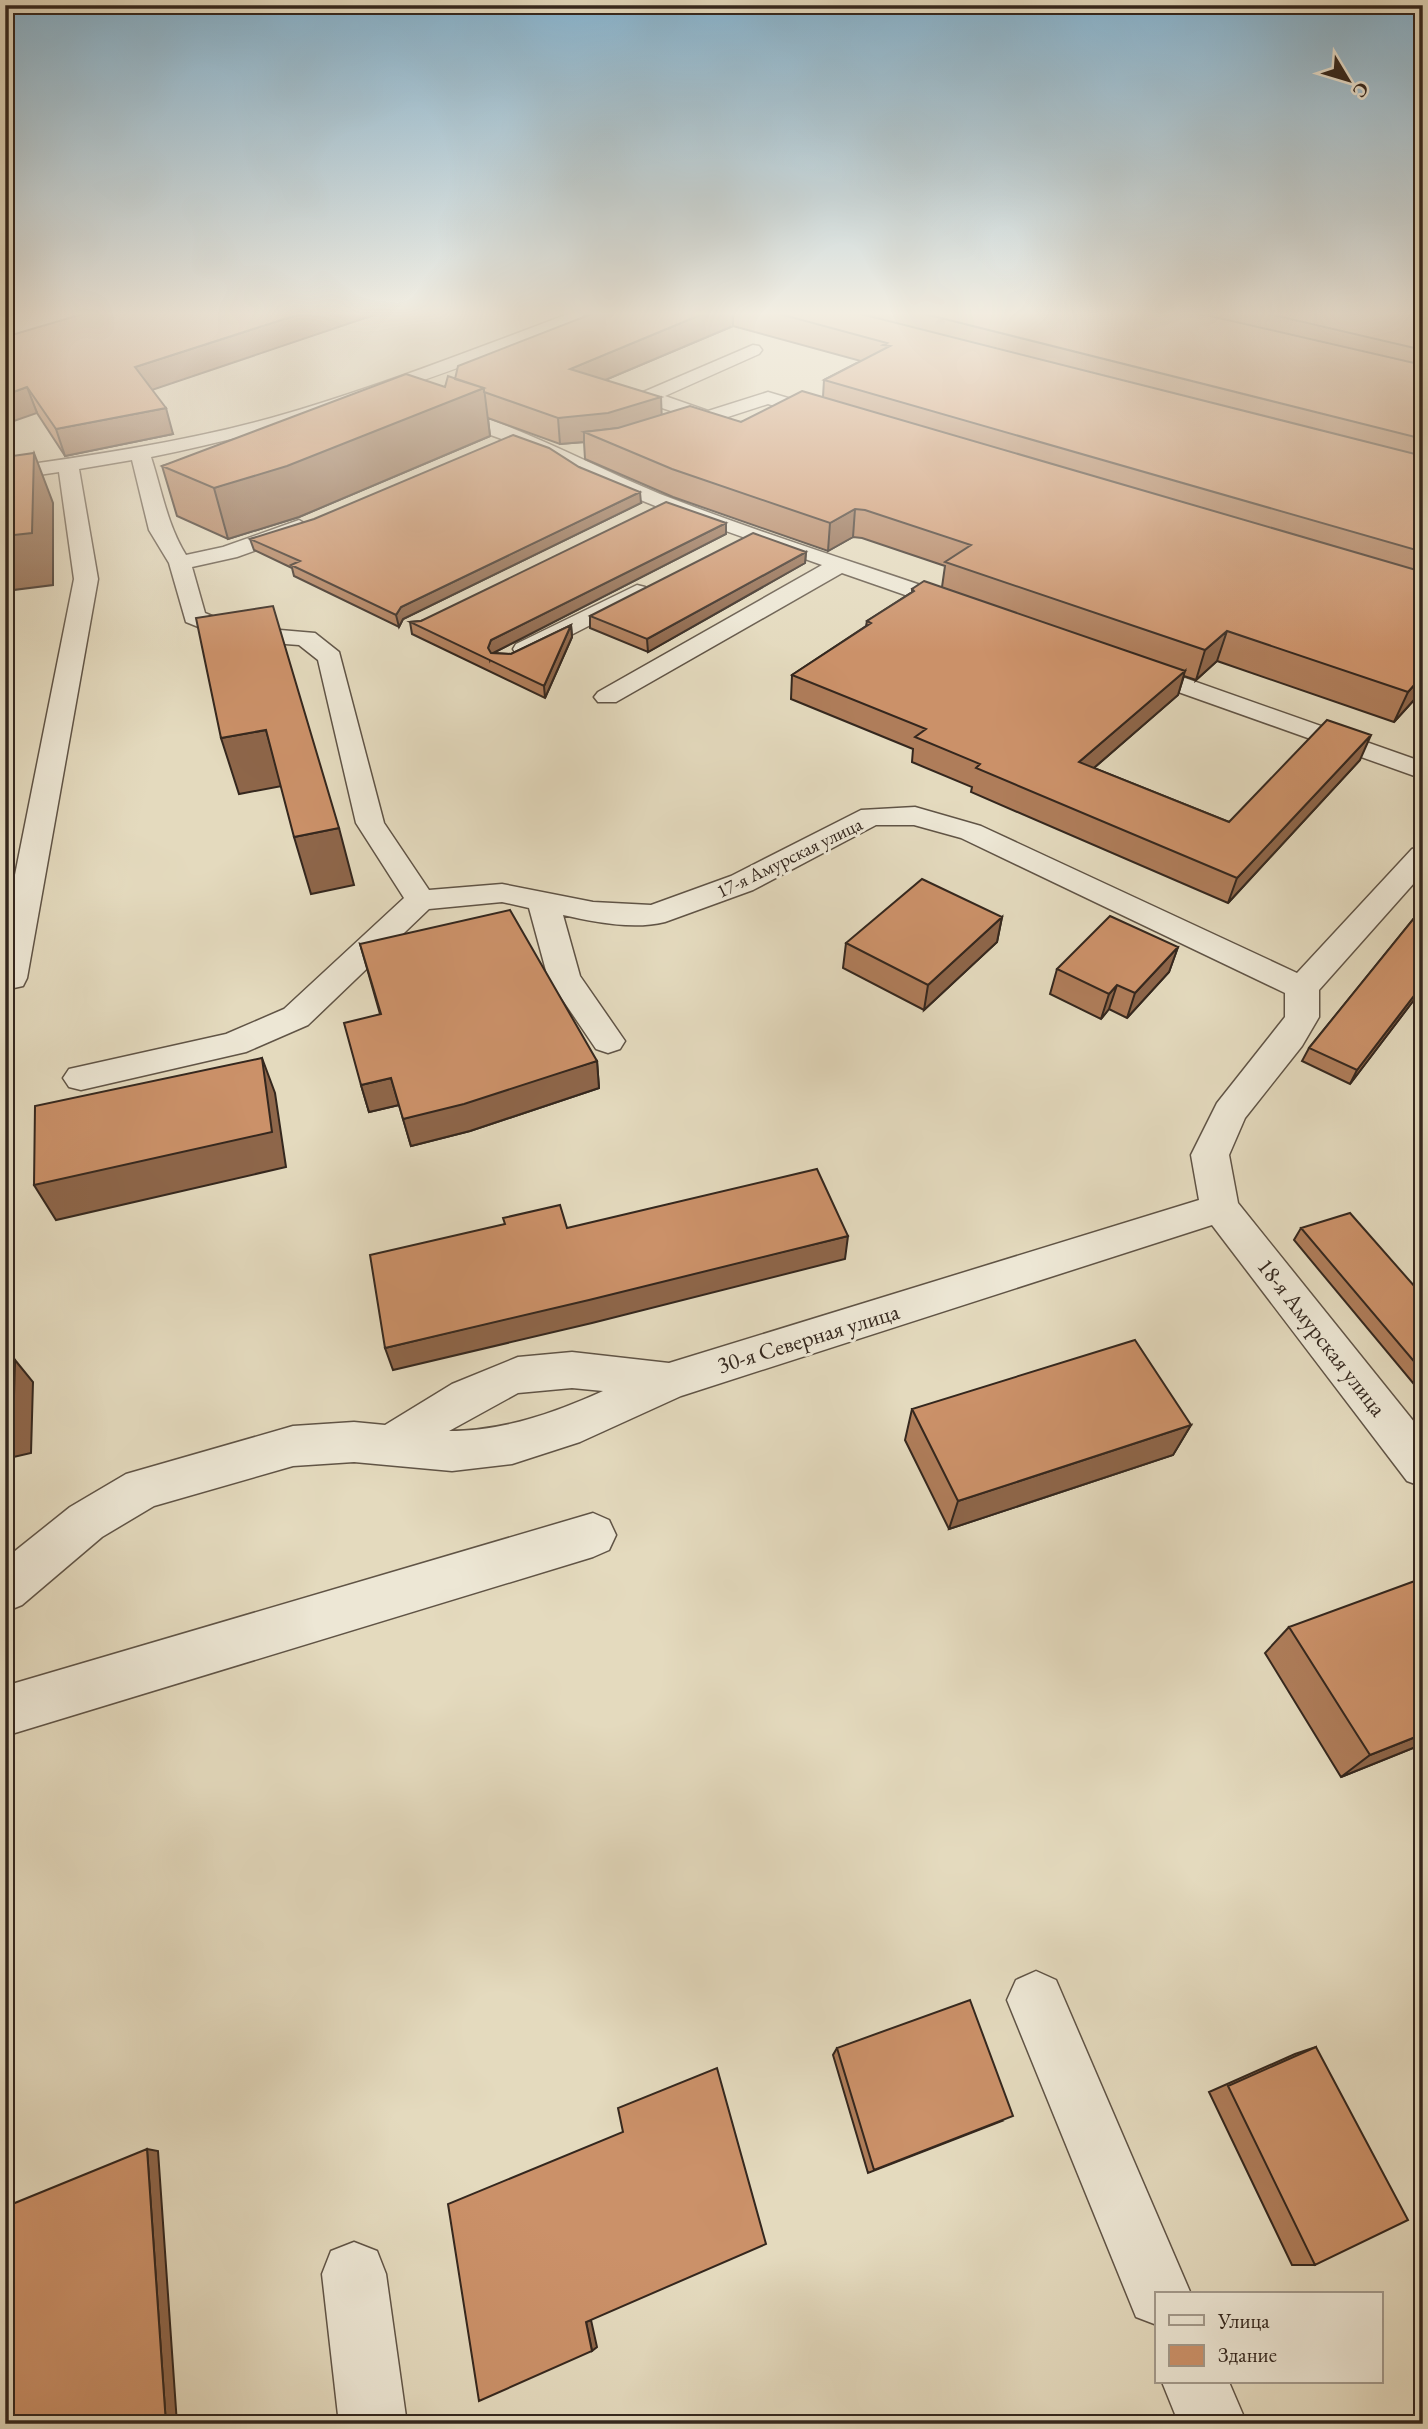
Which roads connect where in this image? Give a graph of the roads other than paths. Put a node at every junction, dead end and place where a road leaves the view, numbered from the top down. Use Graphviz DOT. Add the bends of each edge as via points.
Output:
graph roads {
  1 [pos="257,426"];
  2 [pos="487,426"];
  3 [pos="677,426"];
  4 [pos="514,436"];
  5 [pos="645,438"];
  6 [pos="480,450"];
  7 [pos="585,450"];
  8 [pos="558,453"];
  9 [pos="140,454"];
  10 [pos="68,465"];
  11 [pos="5,474"];
  12 [pos="665,503"];
  13 [pos="641,515"];
  14 [pos="320,518"];
  15 [pos="753,533"];
  16 [pos="728,546"];
  17 [pos="180,563"];
  18 [pos="841,564"];
  19 [pos="654,584"];
  20 [pos="983,615"];
  21 [pos="504,659"];
  22 [pos="1112,661"];
  23 [pos="607,697"];
  24 [pos="1423,771"];
  25 [pos="1423,855"];
  26 [pos="420,900"];
  27 [pos="542,901"];
  28 [pos="5,979"];
  29 [pos="1303,988"];
  30 [pos="608,1041"];
  31 [pos="81,1078"];
  32 [pos="1220,1208"];
  33 [pos="670,1381"];
  34 [pos="390,1446"];
  35 [pos="1423,1467"];
  36 [pos="593,1535"];
  37 [pos="5,1589"];
  38 [pos="5,1711"];
  39 [pos="1036,2000"];
  40 [pos="354,2274"];
  41 [pos="1158,2292"];
  42 [pos="1196,2384"];
  43 [pos="373,2424"];
  44 [pos="1213,2424"];
  1 -- 9 [label="street"];
  2 -- 4 [label="street"];
  3 -- 5 [label="street"];
  4 -- 6 [label="street"];
  4 -- 8 [label="street"];
  7 -- 8 [label="street"];
  8 -- 12 [label="street" via="588,472"];
  9 -- 10 [label="street"];
  9 -- 17 [label="street" via="155,497 160,530"];
  10 -- 11 [label="street"];
  10 -- 28 [label="street" via="86,579 11,978"];
  12 -- 13 [label="street"];
  12 -- 15 [label="street"];
  14 -- 17 [label="street" via="229,552"];
  15 -- 16 [label="street"];
  15 -- 18 [label="street"];
  17 -- 26 [label="street" via="194,617 231,633 306,638 330,657 370,823"];
  18 -- 20 [label="street"];
  18 -- 23 [label="street"];
  19 -- 21 [label="street"];
  22 -- 24 [label="street"];
  25 -- 29 [label="street"];
  26 -- 27 [label="street, 17-я Амурская улица" via="502,892"];
  26 -- 31 [label="street" via="296,1017 234,1044"];
  27 -- 29 [label="street, 17-я Амурская улица" via="593,912 654,915 742,883 871,816 915,816 971,832"];
  27 -- 30 [label="street" via="564,978"];
  29 -- 32 [label="street" via="1302,1017 1230,1112 1210,1155"];
  32 -- 33 [label="street, 30-я Северная улица"];
  32 -- 35 [label="street, 18-я Амурская улица"];
  33 -- 34 [label="street, 30-я Северная улица" via="565,1428 512,1444 452,1451"];
  33 -- 34 [label="street" via="579,1371 519,1375 466,1398"];
  34 -- 37 [label="street, 30-я Северная улица" via="354,1441 293,1446 142,1489 86,1522"];
  36 -- 38 [label="street"];
  39 -- 41 [label="street"];
  40 -- 43 [label="street"];
  42 -- 44 [label="street"];
}
